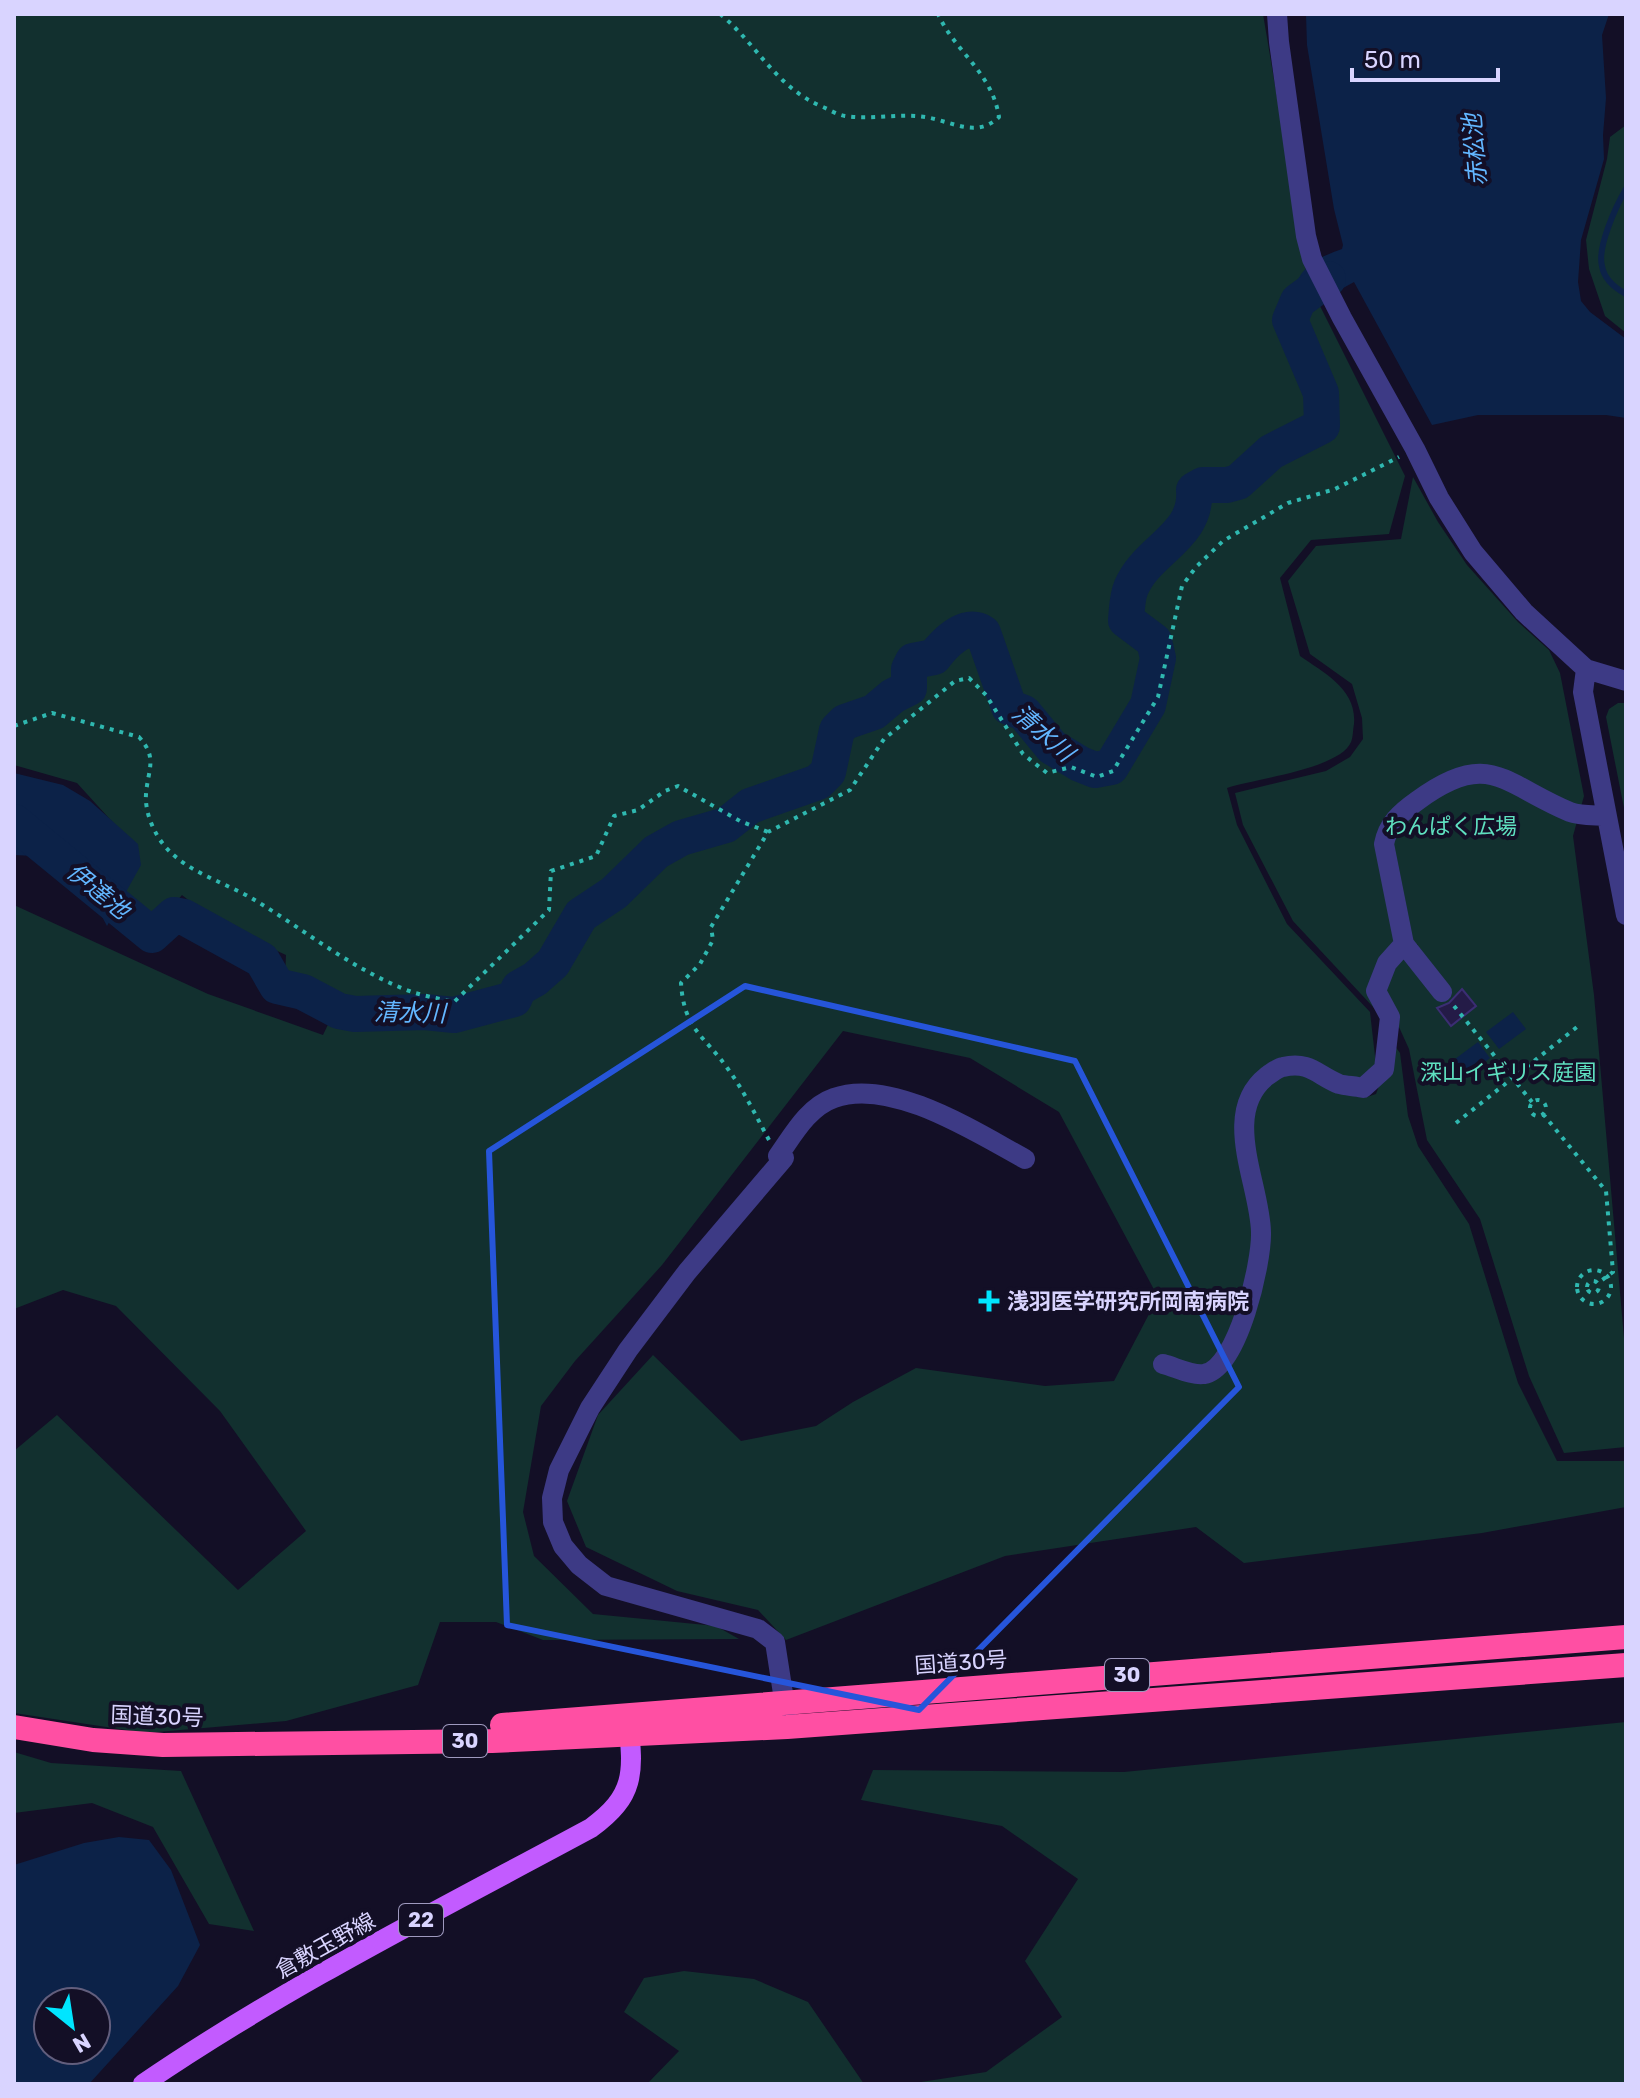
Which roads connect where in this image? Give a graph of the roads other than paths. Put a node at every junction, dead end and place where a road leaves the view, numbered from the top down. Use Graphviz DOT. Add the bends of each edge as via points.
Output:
graph roads {
  1 [pos="1277,14"];
  2 [pos="1586,669"];
  3 [pos="1626,681"];
  4 [pos="1607,816"];
  5 [pos="1626,915"];
  6 [pos="1404,944"];
  7 [pos="1442,992"];
  8 [pos="1025,1159"];
  9 [pos="1163,1364"];
  10 [pos="1626,1637"];
  11 [pos="1626,1665"];
  12 [pos="786,1701"];
  13 [pos="628,1724"];
  14 [pos="14,1727"];
  15 [pos="787,1727"];
  16 [pos="143,2084"];
  1 -- 2 [label="street" via="1312,259 1439,498 1481,562 1524,612"];
  2 -- 3 [label="street"];
  2 -- 4 [label="street" via="1583,692"];
  4 -- 5 [label="street"];
  4 -- 6 [label="street" via="1573,813 1490,773 1460,777 1433,789 1387,829 1384,844"];
  6 -- 7 [label="street"];
  6 -- 9 [label="street" via="1387,963 1376,991 1390,1017 1384,1069 1373,1081 1363,1088 1340,1084 1308,1066 1280,1067 1257,1084 1246,1110 1244,1138 1261,1232 1258,1265 1238,1335 1215,1370 1202,1375"];
  8 -- 12 [label="street" via="938,1111 895,1098 833,1098 808,1115 778,1156 784,1158 628,1350 590,1408 559,1470 553,1522 579,1565 606,1586 768,1635 775,1642"];
  10 -- 12 [label="highway, 国道30号 / 30"];
  11 -- 15 [label="highway, 国道30号 / 30"];
  12 -- 13 [label="highway, 国道30号 / 30"];
  12 -- 15 [label="street"];
  13 -- 14 [label="highway, 国道30号 / 30" via="492,1741 163,1745"];
  13 -- 15 [label="highway, 国道30号 / 30"];
  13 -- 16 [label="main road, 倉敷玉野線 / 22" via="627,1790 619,1806 599,1823 297,1986"];
}
